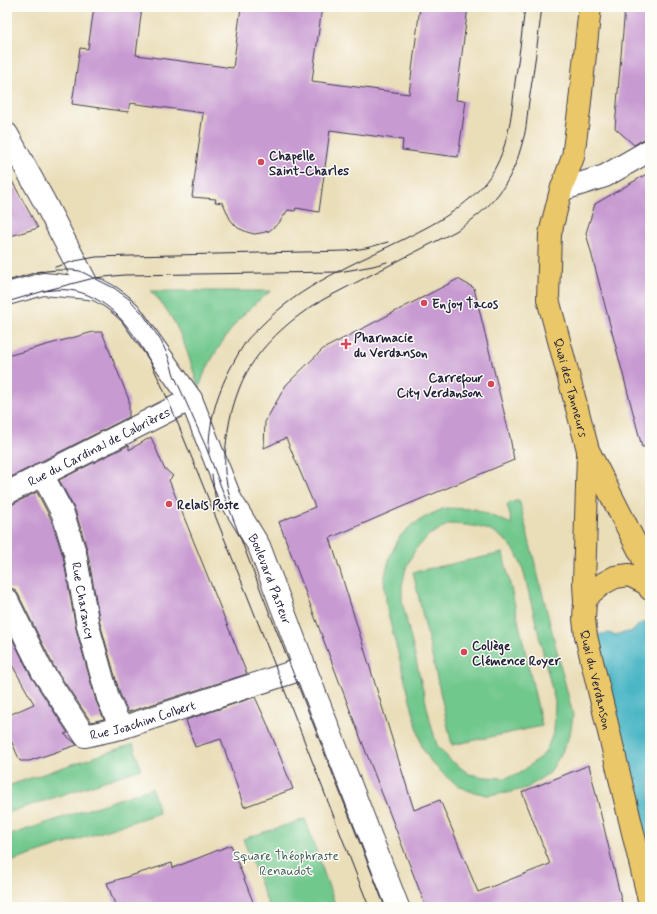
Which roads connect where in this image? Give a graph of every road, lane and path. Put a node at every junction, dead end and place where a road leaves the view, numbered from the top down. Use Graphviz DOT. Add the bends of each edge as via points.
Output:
graph roads {
  1 [pos="590,7"];
  2 [pos="7,134"];
  3 [pos="650,150"];
  4 [pos="561,190"];
  5 [pos="89,288"];
  6 [pos="7,294"];
  7 [pos="191,400"];
  8 [pos="588,450"];
  9 [pos="42,474"];
  10 [pos="7,492"];
  11 [pos="650,572"];
  12 [pos="650,589"];
  13 [pos="7,600"];
  14 [pos="585,601"];
  15 [pos="305,668"];
  16 [pos="121,728"];
  17 [pos="650,904"];
  18 [pos="398,907"];
  1 -- 4 [label="main road, Quai des Tanneurs" via="573,157"];
  2 -- 5 [label="street"];
  3 -- 4 [label="street" via="605,176"];
  4 -- 8 [label="main road, Quai des Tanneurs" via="550,234 548,299"];
  5 -- 6 [label="street, Boulevard Pasteur" via="43,284"];
  5 -- 7 [label="street, Boulevard Pasteur" via="109,296 130,313"];
  7 -- 9 [label="street, Rue du Cardinal de Cabrières"];
  7 -- 15 [label="street, Boulevard Pasteur" via="231,500 259,546"];
  8 -- 11 [label="main road, Quai des Tanneurs"];
  8 -- 14 [label="main road, Quai du Verdanson"];
  9 -- 10 [label="street, Rue du Cardinal de Cabrières"];
  9 -- 16 [label="street, Rue Charancy" via="63,514 75,553 88,626 108,698"];
  12 -- 14 [label="main road" via="647,584 629,575 614,577 592,592"];
  13 -- 16 [label="street, Rue Joachim Colbert" via="42,671 85,736"];
  14 -- 17 [label="main road, Quai du Verdanson" via="586,636"];
  15 -- 16 [label="street, Rue Joachim Colbert"];
  15 -- 18 [label="street, Boulevard Pasteur"];
}
